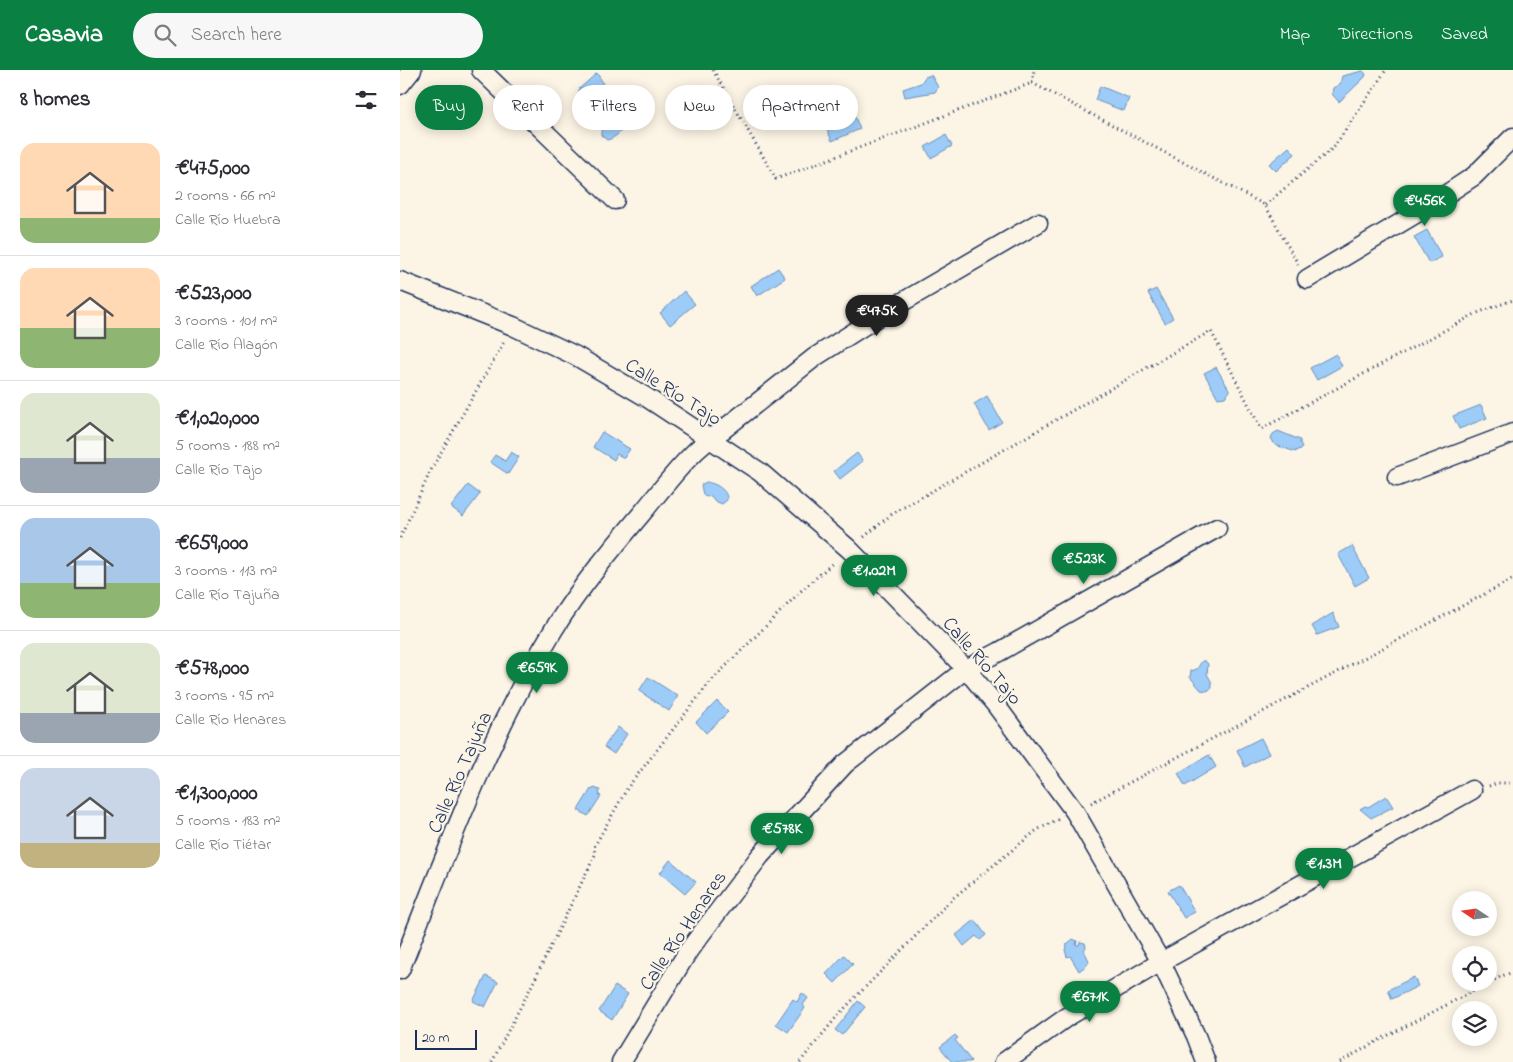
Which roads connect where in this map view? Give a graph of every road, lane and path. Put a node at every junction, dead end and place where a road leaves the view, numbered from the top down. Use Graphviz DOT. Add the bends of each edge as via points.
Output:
graph roads {
  1 [pos="412,70"];
  2 [pos="481,70"];
  3 [pos="713,70"];
  4 [pos="1034,70"];
  5 [pos="1386,70"];
  6 [pos="1032,83"];
  7 [pos="400,85"];
  8 [pos="1513,137"];
  9 [pos="615,200"];
  10 [pos="1265,206"];
  11 [pos="1038,224"];
  12 [pos="1307,279"];
  13 [pos="400,281"];
  14 [pos="1513,300"];
  15 [pos="513,326"];
  16 [pos="1513,433"];
  17 [pos="709,438"];
  18 [pos="1398,477"];
  19 [pos="1217,528"];
  20 [pos="400,538"];
  21 [pos="849,549"];
  22 [pos="1513,579"];
  23 [pos="966,669"];
  24 [pos="1472,790"];
  25 [pos="1075,812"];
  26 [pos="1161,962"];
  27 [pos="400,970"];
  28 [pos="1513,972"];
  29 [pos="492,1062"];
  30 [pos="622,1062"];
  31 [pos="800,1062"];
  32 [pos="1004,1062"];
  33 [pos="1206,1062"];
  34 [pos="1340,1062"];
  1 -- 7 [label="street"];
  2 -- 9 [label="street"];
  3 -- 6 [label="path" via="776,179"];
  4 -- 6 [label="path"];
  5 -- 10 [label="path" via="1334,147"];
  6 -- 10 [label="path"];
  8 -- 12 [label="street" via="1474,176"];
  10 -- 12 [label="path"];
  11 -- 17 [label="street, Calle Río Tajuña" via="887,311 815,357"];
  13 -- 15 [label="street, Calle Río Tajo"];
  14 -- 21 [label="path" via="1477,313 1261,429 1211,331 892,514"];
  15 -- 17 [label="street, Calle Río Tajo" via="576,356"];
  15 -- 20 [label="path" via="432,468"];
  16 -- 18 [label="street"];
  17 -- 21 [label="street, Calle Río Tajo" via="760,472"];
  17 -- 27 [label="street, Calle Río Tajuña" via="678,470 596,569 554,629 505,718"];
  19 -- 23 [label="street, Calle Río Henares"];
  21 -- 23 [label="street, Calle Río Tajo"];
  21 -- 29 [label="path" via="801,591 710,682 628,787 594,847 594,855"];
  22 -- 25 [label="path"];
  23 -- 25 [label="street, Calle Río Tajo" via="996,704"];
  23 -- 30 [label="street, Calle Río Henares" via="845,764 760,856 689,950"];
  24 -- 26 [label="street"];
  25 -- 26 [label="street, Calle Río Tajo"];
  25 -- 31 [label="path" via="1037,830 953,898 839,1014"];
  26 -- 32 [label="street" via="1067,1017"];
  26 -- 33 [label="street, Calle Río Tajo"];
  28 -- 34 [label="path"];
}
